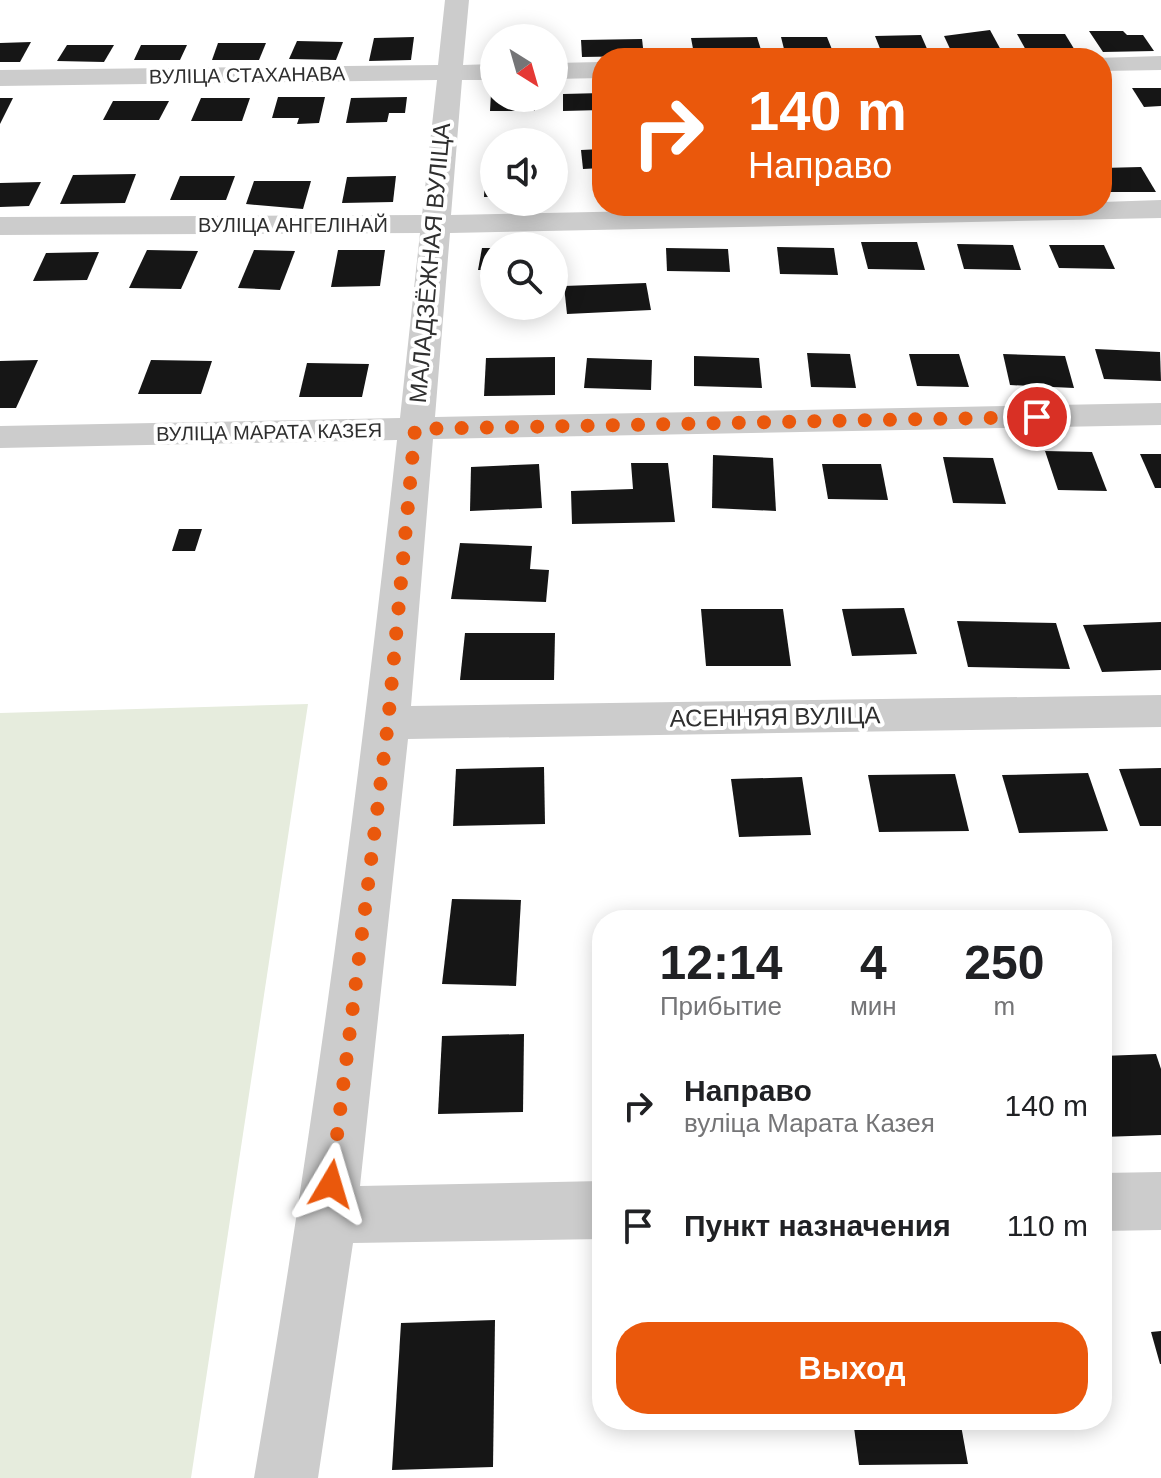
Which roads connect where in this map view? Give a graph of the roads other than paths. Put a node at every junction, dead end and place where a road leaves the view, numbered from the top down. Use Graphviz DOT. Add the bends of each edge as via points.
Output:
graph roads {
  1 [pos="457,0"];
  2 [pos="1161,63"];
  3 [pos="1112,64"];
  4 [pos="592,70"];
  5 [pos="568,71"];
  6 [pos="447,72"];
  7 [pos="480,72"];
  8 [pos="0,78"];
  9 [pos="1161,209"];
  10 [pos="1112,210"];
  11 [pos="823,216"];
  12 [pos="436,224"];
  13 [pos="0,226"];
  14 [pos="1161,414"];
  15 [pos="415,429"];
  16 [pos="0,437"];
  17 [pos="1161,711"];
  18 [pos="388,723"];
  19 [pos="1161,1201"];
  20 [pos="1112,1202"];
  21 [pos="592,1210"];
  22 [pos="328,1215"];
  23 [pos="286,1478"];
  1 -- 6 [label="street, МАЛАДЗЁЖНАЯ ВУЛІЦА"];
  2 -- 3 [label="street"];
  4 -- 5 [label="street"];
  6 -- 7 [label="street, ВУЛІЦА СТАХАНАВА"];
  6 -- 8 [label="street, ВУЛІЦА СТАХАНАВА"];
  6 -- 12 [label="street, МАЛАДЗЁЖНАЯ ВУЛІЦА"];
  9 -- 10 [label="street, ВУЛІЦА АНГЕЛІНАЙ"];
  11 -- 12 [label="street, ВУЛІЦА АНГЕЛІНАЙ"];
  12 -- 13 [label="street, ВУЛІЦА АНГЕЛІНАЙ"];
  12 -- 15 [label="street, МАЛАДЗЁЖНАЯ ВУЛІЦА"];
  14 -- 15 [label="street, ВУЛІЦА МАРАТА КАЗЕЯ"];
  15 -- 16 [label="street, ВУЛІЦА МАРАТА КАЗЕЯ"];
  15 -- 18 [label="street, МАЛАДЗЁЖНАЯ ВУЛІЦА"];
  17 -- 18 [label="street, АСЕННЯЯ ВУЛІЦА"];
  18 -- 22 [label="street, МАЛАДЗЁЖНАЯ ВУЛІЦА"];
  19 -- 20 [label="street"];
  21 -- 22 [label="street"];
  22 -- 23 [label="street, МАЛАДЗЁЖНАЯ ВУЛІЦА"];
}
